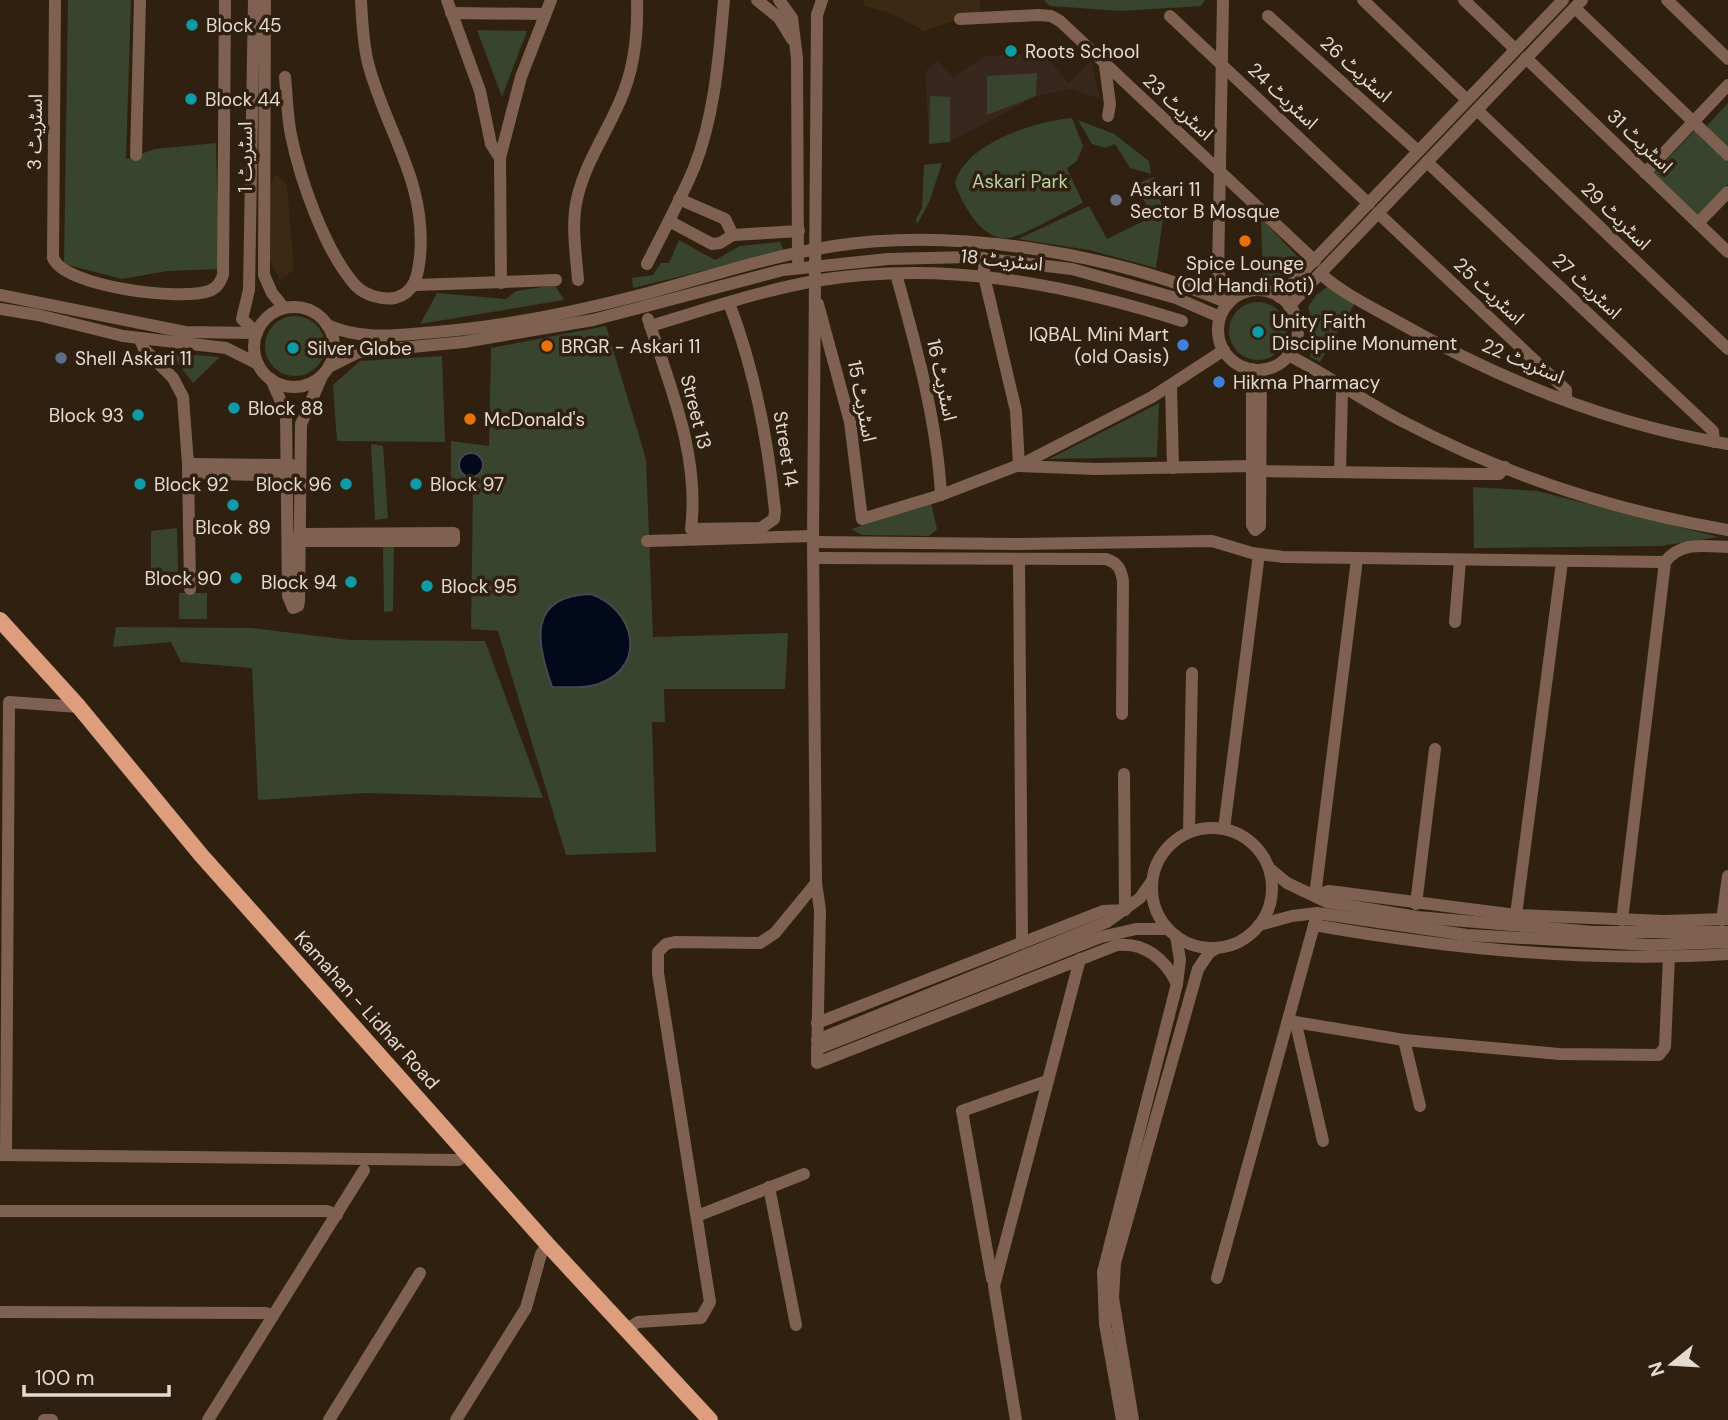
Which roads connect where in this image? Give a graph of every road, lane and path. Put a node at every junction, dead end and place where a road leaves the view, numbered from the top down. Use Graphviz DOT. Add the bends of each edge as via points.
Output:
graph roads {
  1 [pos="55,0"];
  2 [pos="140,0"];
  3 [pos="225,0"];
  4 [pos="254,0"];
  5 [pos="265,0"];
  6 [pos="361,0"];
  7 [pos="551,0"];
  8 [pos="637,0"];
  9 [pos="724,0"];
  10 [pos="757,0"];
  11 [pos="779,0"];
  12 [pos="822,0"];
  13 [pos="1223,0"];
  14 [pos="1363,0"];
  15 [pos="1464,0"];
  16 [pos="1563,0"];
  17 [pos="1667,0"];
  18 [pos="1578,4"];
  19 [pos="449,6"];
  20 [pos="545,14"];
  21 [pos="1170,16"];
  22 [pos="1268,16"];
  23 [pos="960,19"];
  24 [pos="794,43"];
  25 [pos="1516,49"];
  26 [pos="1526,58"];
  27 [pos="1728,59"];
  28 [pos="1501,64"];
  29 [pos="1222,65"];
  30 [pos="1105,66"];
  31 [pos="1511,74"];
  32 [pos="285,76"];
  33 [pos="1728,85"];
  34 [pos="1467,100"];
  35 [pos="1477,110"];
  36 [pos="1108,116"];
  37 [pos="1694,120"];
  38 [pos="1418,151"];
  39 [pos="136,155"];
  40 [pos="1728,155"];
  41 [pos="500,158"];
  42 [pos="1427,162"];
  43 [pos="1645,173"];
  44 [pos="1221,174"];
  45 [pos="1728,192"];
  46 [pos="679,199"];
  47 [pos="1373,208"];
  48 [pos="668,221"];
  49 [pos="1698,223"];
  50 [pos="799,231"];
  51 [pos="733,235"];
  52 [pos="816,249"];
  53 [pos="1728,252"];
  54 [pos="798,253"];
  55 [pos="984,258"];
  56 [pos="1315,261"];
  57 [pos="647,264"];
  58 [pos="815,265"];
  59 [pos="799,267"];
  60 [pos="896,274"];
  61 [pos="1321,274"];
  62 [pos="984,276"];
  63 [pos="578,280"];
  64 [pos="556,281"];
  65 [pos="501,283"];
  66 [pos="415,285"];
  67 [pos="814,287"];
  68 [pos="0,295"];
  69 [pos="1230,301"];
  70 [pos="1284,301"];
  71 [pos="729,303"];
  72 [pos="644,307"];
  73 [pos="284,308"];
  74 [pos="0,309"];
  75 [pos="1220,317"];
  76 [pos="1182,321"];
  77 [pos="327,325"];
  78 [pos="650,326"];
  79 [pos="257,333"];
  80 [pos="140,340"];
  81 [pos="1728,349"];
  82 [pos="1224,350"];
  83 [pos="1289,355"];
  84 [pos="258,363"];
  85 [pos="1256,369"];
  86 [pos="325,371"];
  87 [pos="271,379"];
  88 [pos="1171,386"];
  89 [pos="1346,388"];
  90 [pos="1566,400"];
  91 [pos="1714,442"];
  92 [pos="1728,444"];
  93 [pos="1019,466"];
  94 [pos="1505,467"];
  95 [pos="188,468"];
  96 [pos="1173,468"];
  97 [pos="1257,469"];
  98 [pos="293,470"];
  99 [pos="1340,472"];
  100 [pos="941,495"];
  101 [pos="691,529"];
  102 [pos="1728,530"];
  103 [pos="382,537"];
  104 [pos="813,539"];
  105 [pos="647,541"];
  106 [pos="1728,547"];
  107 [pos="1259,554"];
  108 [pos="814,558"];
  109 [pos="1019,559"];
  110 [pos="1357,559"];
  111 [pos="1460,561"];
  112 [pos="1562,562"];
  113 [pos="1665,562"];
  114 [pos="190,589"];
  115 [pos="0,620"];
  116 [pos="1455,622"];
  117 [pos="1192,673"];
  118 [pos="5,702"];
  119 [pos="79,706"];
  120 [pos="1122,714"];
  121 [pos="1435,749"];
  122 [pos="1124,774"];
  123 [pos="1224,829"];
  124 [pos="1189,832"];
  125 [pos="1269,868"];
  126 [pos="1728,876"];
  127 [pos="1152,881"];
  128 [pos="816,883"];
  129 [pos="1315,896"];
  130 [pos="1416,904"];
  131 [pos="1125,910"];
  132 [pos="1516,915"];
  133 [pos="1316,919"];
  134 [pos="1622,920"];
  135 [pos="1725,920"];
  136 [pos="1259,925"];
  137 [pos="1728,932"];
  138 [pos="1172,933"];
  139 [pos="1728,942"];
  140 [pos="1022,943"];
  141 [pos="1217,948"];
  142 [pos="1728,954"];
  143 [pos="1669,956"];
  144 [pos="1080,959"];
  145 [pos="1177,984"];
  146 [pos="1293,1022"];
  147 [pos="817,1023"];
  148 [pos="1404,1040"];
  149 [pos="817,1044"];
  150 [pos="1047,1081"];
  151 [pos="1420,1106"];
  152 [pos="1324,1141"];
  153 [pos="467,1154"];
  154 [pos="3,1155"];
  155 [pos="365,1170"];
  156 [pos="804,1174"];
  157 [pos="769,1187"];
  158 [pos="0,1212"];
  159 [pos="337,1215"];
  160 [pos="697,1216"];
  161 [pos="548,1245"];
  162 [pos="420,1273"];
  163 [pos="1217,1278"];
  164 [pos="994,1286"];
  165 [pos="0,1312"];
  166 [pos="273,1315"];
  167 [pos="796,1325"];
  168 [pos="625,1330"];
  169 [pos="44,1420"];
  170 [pos="52,1420"];
  171 [pos="208,1420"];
  172 [pos="329,1420"];
  173 [pos="456,1420"];
  174 [pos="710,1420"];
  175 [pos="1016,1420"];
  176 [pos="1122,1420"];
  177 [pos="1133,1420"];
  1 -- 3 [label="street, اسٹریٹ 3" via="53,258 67,273 140,292 206,292 221,282"];
  2 -- 39 [label="street"];
  4 -- 79 [label="street, اسٹریٹ 1" via="249,290 242,319"];
  5 -- 73 [label="street, اسٹریٹ 1" via="264,275"];
  6 -- 66 [label="street" via="368,63 416,194 421,229"];
  7 -- 20 [label="street"];
  8 -- 63 [label="street" via="632,65 622,99 587,164 576,201"];
  9 -- 46 [label="street" via="706,130"];
  10 -- 24 [label="street" via="779,18"];
  11 -- 24 [label="street" via="792,18"];
  12 -- 52 [label="street" via="817,15"];
  13 -- 29 [label="street"];
  14 -- 34 [label="street"];
  15 -- 25 [label="street"];
  16 -- 25 [label="street"];
  17 -- 27 [label="street"];
  18 -- 26 [label="street"];
  18 -- 37 [label="street"];
  19 -- 20 [label="street"];
  19 -- 41 [label="street" via="481,91 491,144"];
  20 -- 41 [label="street" via="521,77"];
  21 -- 29 [label="street, اسٹریٹ 24"];
  22 -- 38 [label="street, اسٹریٹ 26"];
  23 -- 30 [label="street, اسٹریٹ 23" via="1051,16"];
  24 -- 50 [label="street"];
  25 -- 28 [label="street"];
  26 -- 31 [label="street"];
  26 -- 43 [label="street, اسٹریٹ 31"];
  28 -- 31 [label="street"];
  28 -- 34 [label="street"];
  29 -- 44 [label="street"];
  29 -- 47 [label="street, اسٹریٹ 24"];
  30 -- 36 [label="street"];
  30 -- 44 [label="street, اسٹریٹ 23"];
  31 -- 35 [label="street"];
  32 -- 66 [label="street" via="290,134 302,175 347,275 357,288 383,299 407,293"];
  33 -- 37 [label="street"];
  34 -- 38 [label="street"];
  35 -- 42 [label="street"];
  35 -- 81 [label="street, اسٹریٹ 29"];
  37 -- 40 [label="street"];
  37 -- 43 [label="street"];
  38 -- 47 [label="street"];
  41 -- 65 [label="street"];
  42 -- 47 [label="street"];
  42 -- 91 [label="street, اسٹریٹ 27" via="1713,431"];
  43 -- 49 [label="street, اسٹریٹ 31"];
  44 -- 56 [label="street, اسٹریٹ 23"];
  44 -- 69 [label="street" via="1219,278"];
  45 -- 49 [label="street"];
  46 -- 48 [label="street"];
  46 -- 51 [label="street" via="725,219"];
  47 -- 56 [label="street"];
  47 -- 61 [label="street"];
  47 -- 90 [label="street, اسٹریٹ 25" via="1566,390"];
  48 -- 51 [label="street" via="712,244"];
  48 -- 57 [label="street"];
  49 -- 53 [label="street, اسٹریٹ 31"];
  50 -- 51 [label="street"];
  50 -- 54 [label="street"];
  52 -- 54 [label="street"];
  52 -- 58 [label="street"];
  52 -- 69 [label="street" via="909,241 1032,250 1087,257"];
  54 -- 59 [label="street"];
  54 -- 77 [label="street" via="603,305 515,322 382,337 359,336"];
  55 -- 58 [label="street"];
  55 -- 62 [label="street"];
  55 -- 75 [label="street" via="1072,269 1177,298"];
  56 -- 70 [label="street"];
  58 -- 59 [label="street"];
  58 -- 67 [label="street"];
  59 -- 72 [label="street"];
  60 -- 62 [label="street, اسٹریٹ 18"];
  60 -- 67 [label="street, اسٹریٹ 18"];
  60 -- 100 [label="street, اسٹریٹ 16" via="925,385"];
  61 -- 70 [label="street"];
  61 -- 90 [label="street, اسٹریٹ 22" via="1441,346"];
  62 -- 76 [label="street, اسٹریٹ 18" via="1082,291"];
  62 -- 93 [label="street" via="1016,411"];
  64 -- 65 [label="street"];
  65 -- 66 [label="street"];
  67 -- 71 [label="street, اسٹریٹ 18"];
  67 -- 100 [label="street, اسٹریٹ 15" via="850,422 862,519"];
  67 -- 104 [label="street"];
  68 -- 79 [label="street" via="185,332"];
  69 -- 70 [label="street" via="1255,290"];
  69 -- 75 [label="street"];
  70 -- 83 [label="street" via="1294,315 1297,336"];
  71 -- 78 [label="street, اسٹریٹ 18"];
  71 -- 101 [label="street, Street 14" via="749,355 769,444 774,519 761,528"];
  72 -- 78 [label="street, Street 13"];
  72 -- 86 [label="street" via="526,333 359,352"];
  73 -- 77 [label="street" via="304,308"];
  73 -- 79 [label="street" via="268,317"];
  74 -- 80 [label="street"];
  75 -- 82 [label="street" via="1218,334"];
  77 -- 86 [label="street" via="334,346"];
  78 -- 101 [label="street, Street 13" via="685,438 692,488"];
  79 -- 84 [label="street"];
  80 -- 84 [label="street" via="226,348"];
  80 -- 95 [label="street" via="183,397"];
  82 -- 85 [label="street" via="1236,363"];
  82 -- 88 [label="street"];
  83 -- 85 [label="street" via="1276,365"];
  83 -- 89 [label="street"];
  84 -- 87 [label="street"];
  85 -- 97 [label="street"];
  86 -- 87 [label="street" via="297,387"];
  86 -- 98 [label="street" via="300,424"];
  87 -- 98 [label="street" via="286,413"];
  88 -- 93 [label="street"];
  88 -- 96 [label="street"];
  89 -- 94 [label="street" via="1404,422"];
  89 -- 99 [label="street" via="1342,393"];
  90 -- 91 [label="street, اسٹریٹ 22"];
  91 -- 92 [label="street, اسٹریٹ 22"];
  93 -- 96 [label="street"];
  93 -- 100 [label="street"];
  94 -- 99 [label="street" via="1499,474"];
  94 -- 102 [label="street" via="1614,505"];
  95 -- 98 [label="street"];
  95 -- 114 [label="street"];
  96 -- 97 [label="street"];
  97 -- 99 [label="street"];
  98 -- 103 [label="street" via="295,536"];
  104 -- 105 [label="street"];
  104 -- 107 [label="street" via="1017,544 1212,541"];
  104 -- 108 [label="street"];
  106 -- 113 [label="street" via="1685,547"];
  107 -- 110 [label="street"];
  107 -- 123 [label="street"];
  108 -- 109 [label="street"];
  108 -- 128 [label="street"];
  109 -- 120 [label="street" via="1106,559 1119,567 1124,581"];
  109 -- 140 [label="street"];
  110 -- 111 [label="street"];
  110 -- 129 [label="street"];
  111 -- 112 [label="street"];
  111 -- 116 [label="street"];
  112 -- 113 [label="street"];
  112 -- 132 [label="street"];
  113 -- 134 [label="street"];
  115 -- 119 [label="main road, Kamahan - Lidhar Road"];
  117 -- 124 [label="street"];
  118 -- 119 [label="street"];
  118 -- 154 [label="street"];
  119 -- 153 [label="main road, Kamahan - Lidhar Road" via="201,855"];
  121 -- 130 [label="street"];
  122 -- 131 [label="street"];
  123 -- 124 [label="street"];
  123 -- 125 [label="street" via="1252,843"];
  124 -- 127 [label="street" via="1168,846"];
  125 -- 129 [label="street"];
  125 -- 136 [label="street" via="1270,904"];
  126 -- 135 [label="street"];
  127 -- 131 [label="street"];
  127 -- 138 [label="street" via="1158,915"];
  128 -- 147 [label="street" via="820,910"];
  128 -- 160 [label="street" via="775,933 760,943 675,942 659,952 658,973"];
  129 -- 130 [label="street" via="1329,891"];
  129 -- 137 [label="street" via="1343,906 1470,923 1594,932"];
  130 -- 132 [label="street"];
  131 -- 140 [label="street" via="1103,911"];
  131 -- 149 [label="street" via="1107,922"];
  132 -- 134 [label="street"];
  133 -- 136 [label="street" via="1292,915"];
  133 -- 139 [label="street" via="1467,935 1651,945"];
  133 -- 143 [label="street" via="1421,942 1516,951"];
  133 -- 146 [label="street"];
  134 -- 135 [label="street"];
  136 -- 141 [label="street" via="1240,941"];
  138 -- 141 [label="street" via="1202,948"];
  138 -- 145 [label="street" via="1180,960"];
  138 -- 149 [label="street" via="1136,929 1101,937"];
  140 -- 147 [label="street"];
  141 -- 177 [label="street" via="1198,969 1115,1263 1113,1298"];
  142 -- 143 [label="street"];
  143 -- 148 [label="street" via="1665,1048 1659,1055 1559,1054"];
  144 -- 145 [label="street" via="1129,943 1161,960"];
  144 -- 149 [label="street" via="817,1063"];
  144 -- 150 [label="street"];
  145 -- 176 [label="street" via="1103,1272 1105,1324"];
  146 -- 148 [label="street"];
  146 -- 152 [label="street"];
  146 -- 163 [label="street"];
  147 -- 149 [label="street"];
  148 -- 151 [label="street"];
  150 -- 164 [label="street"];
  150 -- 164 [label="street" via="962,1111"];
  153 -- 154 [label="street" via="458,1160"];
  153 -- 161 [label="main road, Kamahan - Lidhar Road"];
  155 -- 159 [label="street"];
  156 -- 157 [label="street"];
  157 -- 160 [label="street"];
  157 -- 167 [label="street"];
  158 -- 159 [label="street"];
  159 -- 166 [label="street"];
  160 -- 168 [label="street" via="710,1302 706,1314 638,1322"];
  161 -- 168 [label="main road, Kamahan - Lidhar Road"];
  161 -- 173 [label="street" via="541,1254 526,1308"];
  162 -- 172 [label="street"];
  164 -- 175 [label="street"];
  165 -- 166 [label="street"];
  166 -- 171 [label="street"];
  168 -- 174 [label="main road, Kamahan - Lidhar Road"];
  169 -- 170 [label="street"];
}
